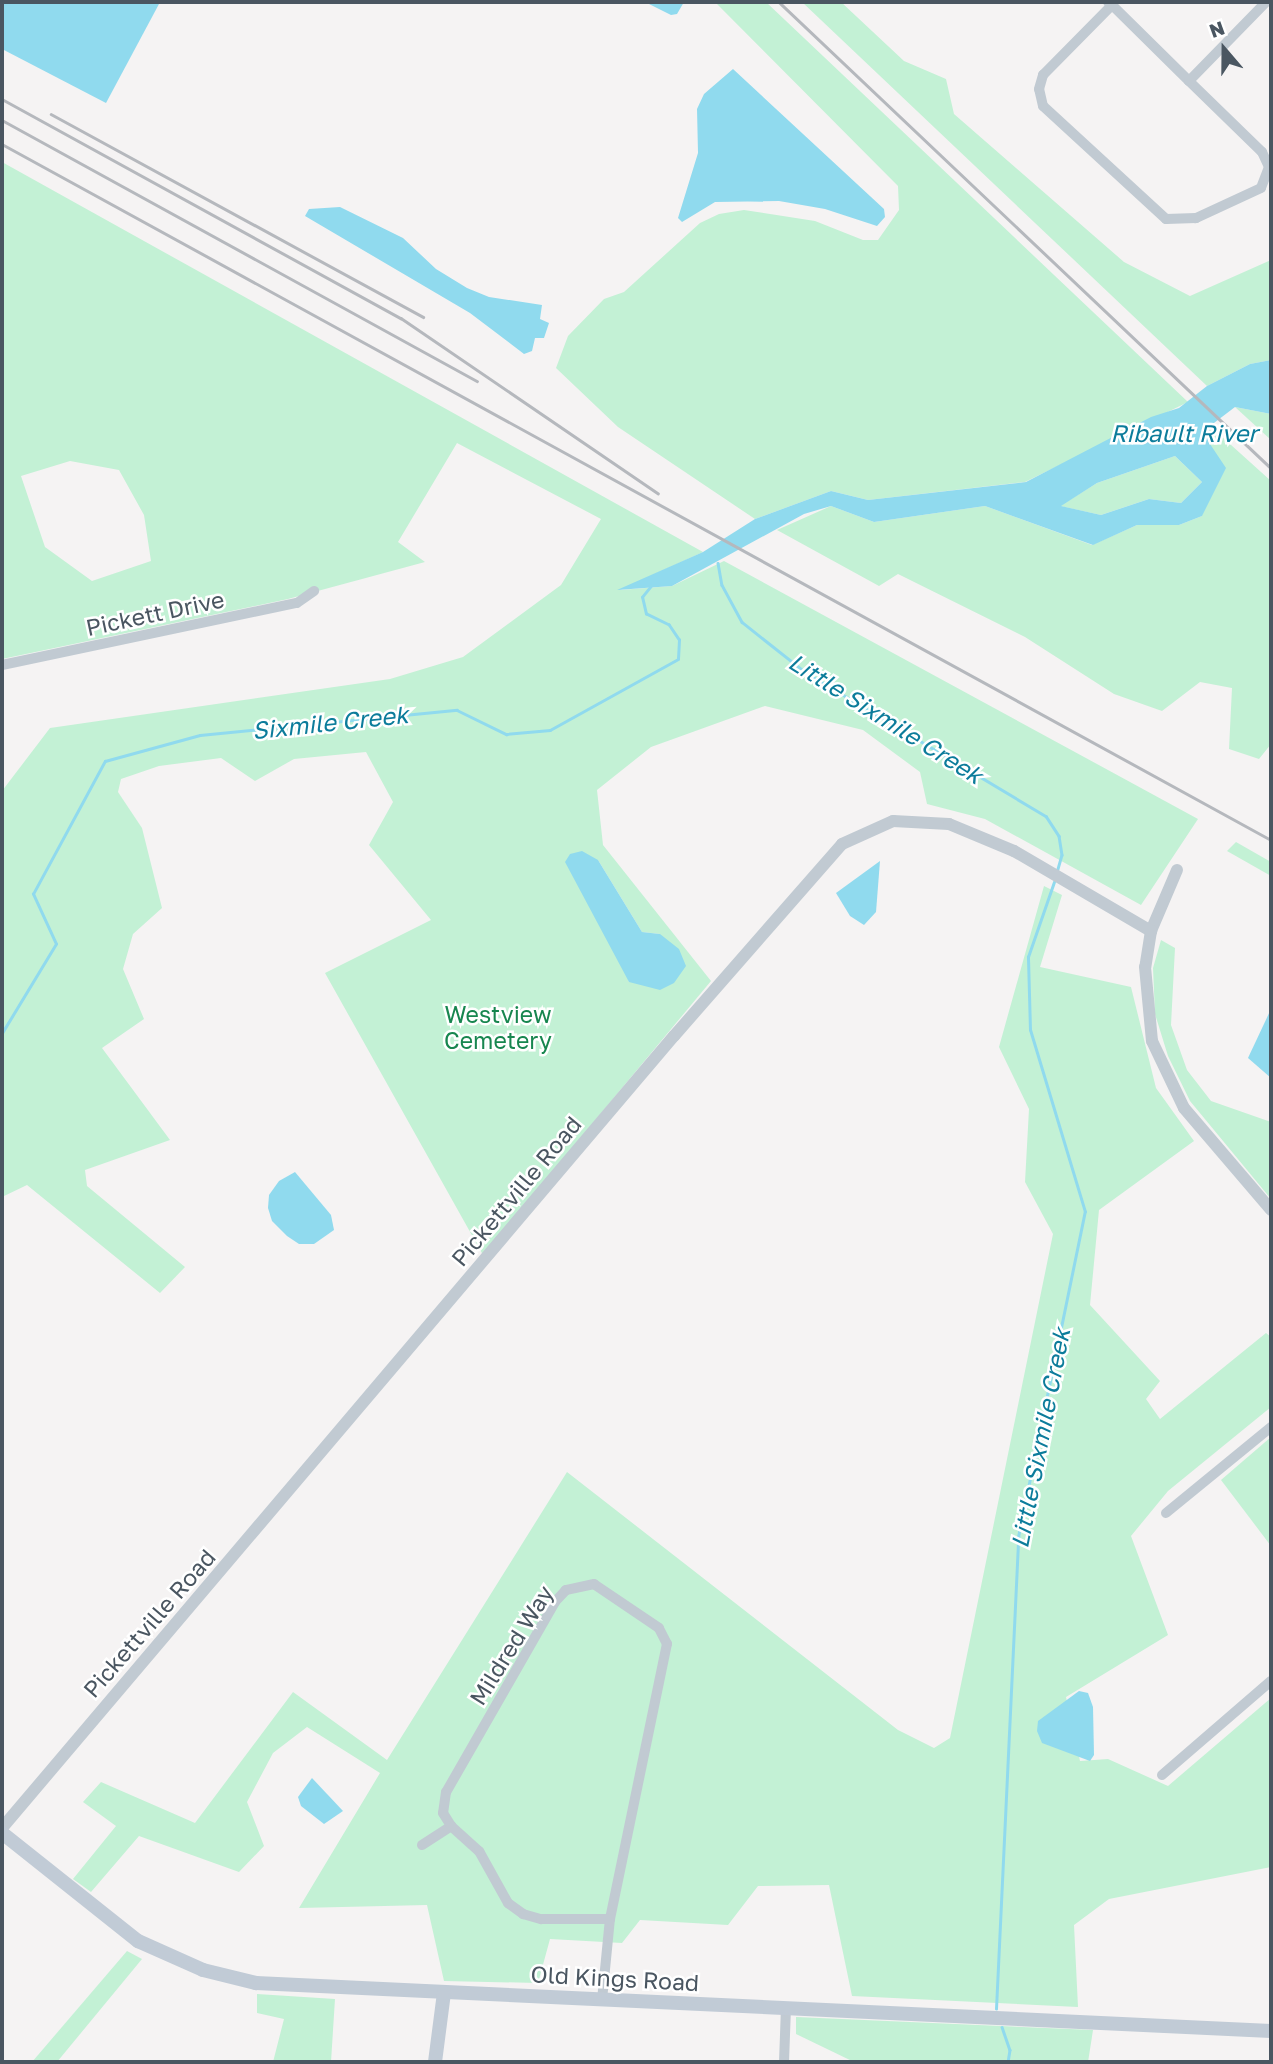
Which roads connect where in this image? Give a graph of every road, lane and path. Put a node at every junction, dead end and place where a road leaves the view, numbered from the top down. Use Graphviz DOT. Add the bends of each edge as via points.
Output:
graph roads {
  1 [pos="1266,2"];
  2 [pos="1110,3"];
  3 [pos="1189,81"];
  4 [pos="314,591"];
  5 [pos="2,665"];
  6 [pos="1177,870"];
  7 [pos="1151,932"];
  8 [pos="1271,1210"];
  9 [pos="1271,1427"];
  10 [pos="1166,1514"];
  11 [pos="1271,1681"];
  12 [pos="1162,1775"];
  13 [pos="450,1826"];
  14 [pos="2,1828"];
  15 [pos="2,1833"];
  16 [pos="422,1845"];
  17 [pos="610,1919"];
  18 [pos="444,1993"];
  19 [pos="602,2000"];
  20 [pos="786,2008"];
  21 [pos="1271,2031"];
  22 [pos="435,2062"];
  23 [pos="784,2062"];
  1 -- 3 [label="street"];
  2 -- 3 [label="street"];
  2 -- 3 [label="street" via="1043,75 1039,89 1043,106 1158,214 1174,220 1196,218 1255,193 1268,175 1262,152"];
  4 -- 5 [label="street, Pickett Drive" via="297,603"];
  6 -- 7 [label="street"];
  7 -- 8 [label="street" via="1144,993 1162,1068 1184,1108"];
  7 -- 14 [label="street, Pickettville Road" via="1014,851 949,824 893,821 842,844"];
  9 -- 10 [label="street"];
  11 -- 12 [label="street"];
  13 -- 16 [label="street"];
  13 -- 17 [label="street" via="479,1851 508,1903 523,1914 541,1919"];
  13 -- 17 [label="street, Mildred Way" via="443,1813 446,1792 555,1602 566,1590 594,1584 659,1628 667,1644"];
  15 -- 18 [label="main road, Old Kings Road" via="138,1941 202,1970 290,1986"];
  17 -- 19 [label="street, Mildred Way"];
  18 -- 19 [label="main road, Old Kings Road"];
  18 -- 22 [label="main road"];
  19 -- 20 [label="main road, Old Kings Road"];
  20 -- 21 [label="main road, Old Kings Road"];
  20 -- 23 [label="street"];
}
